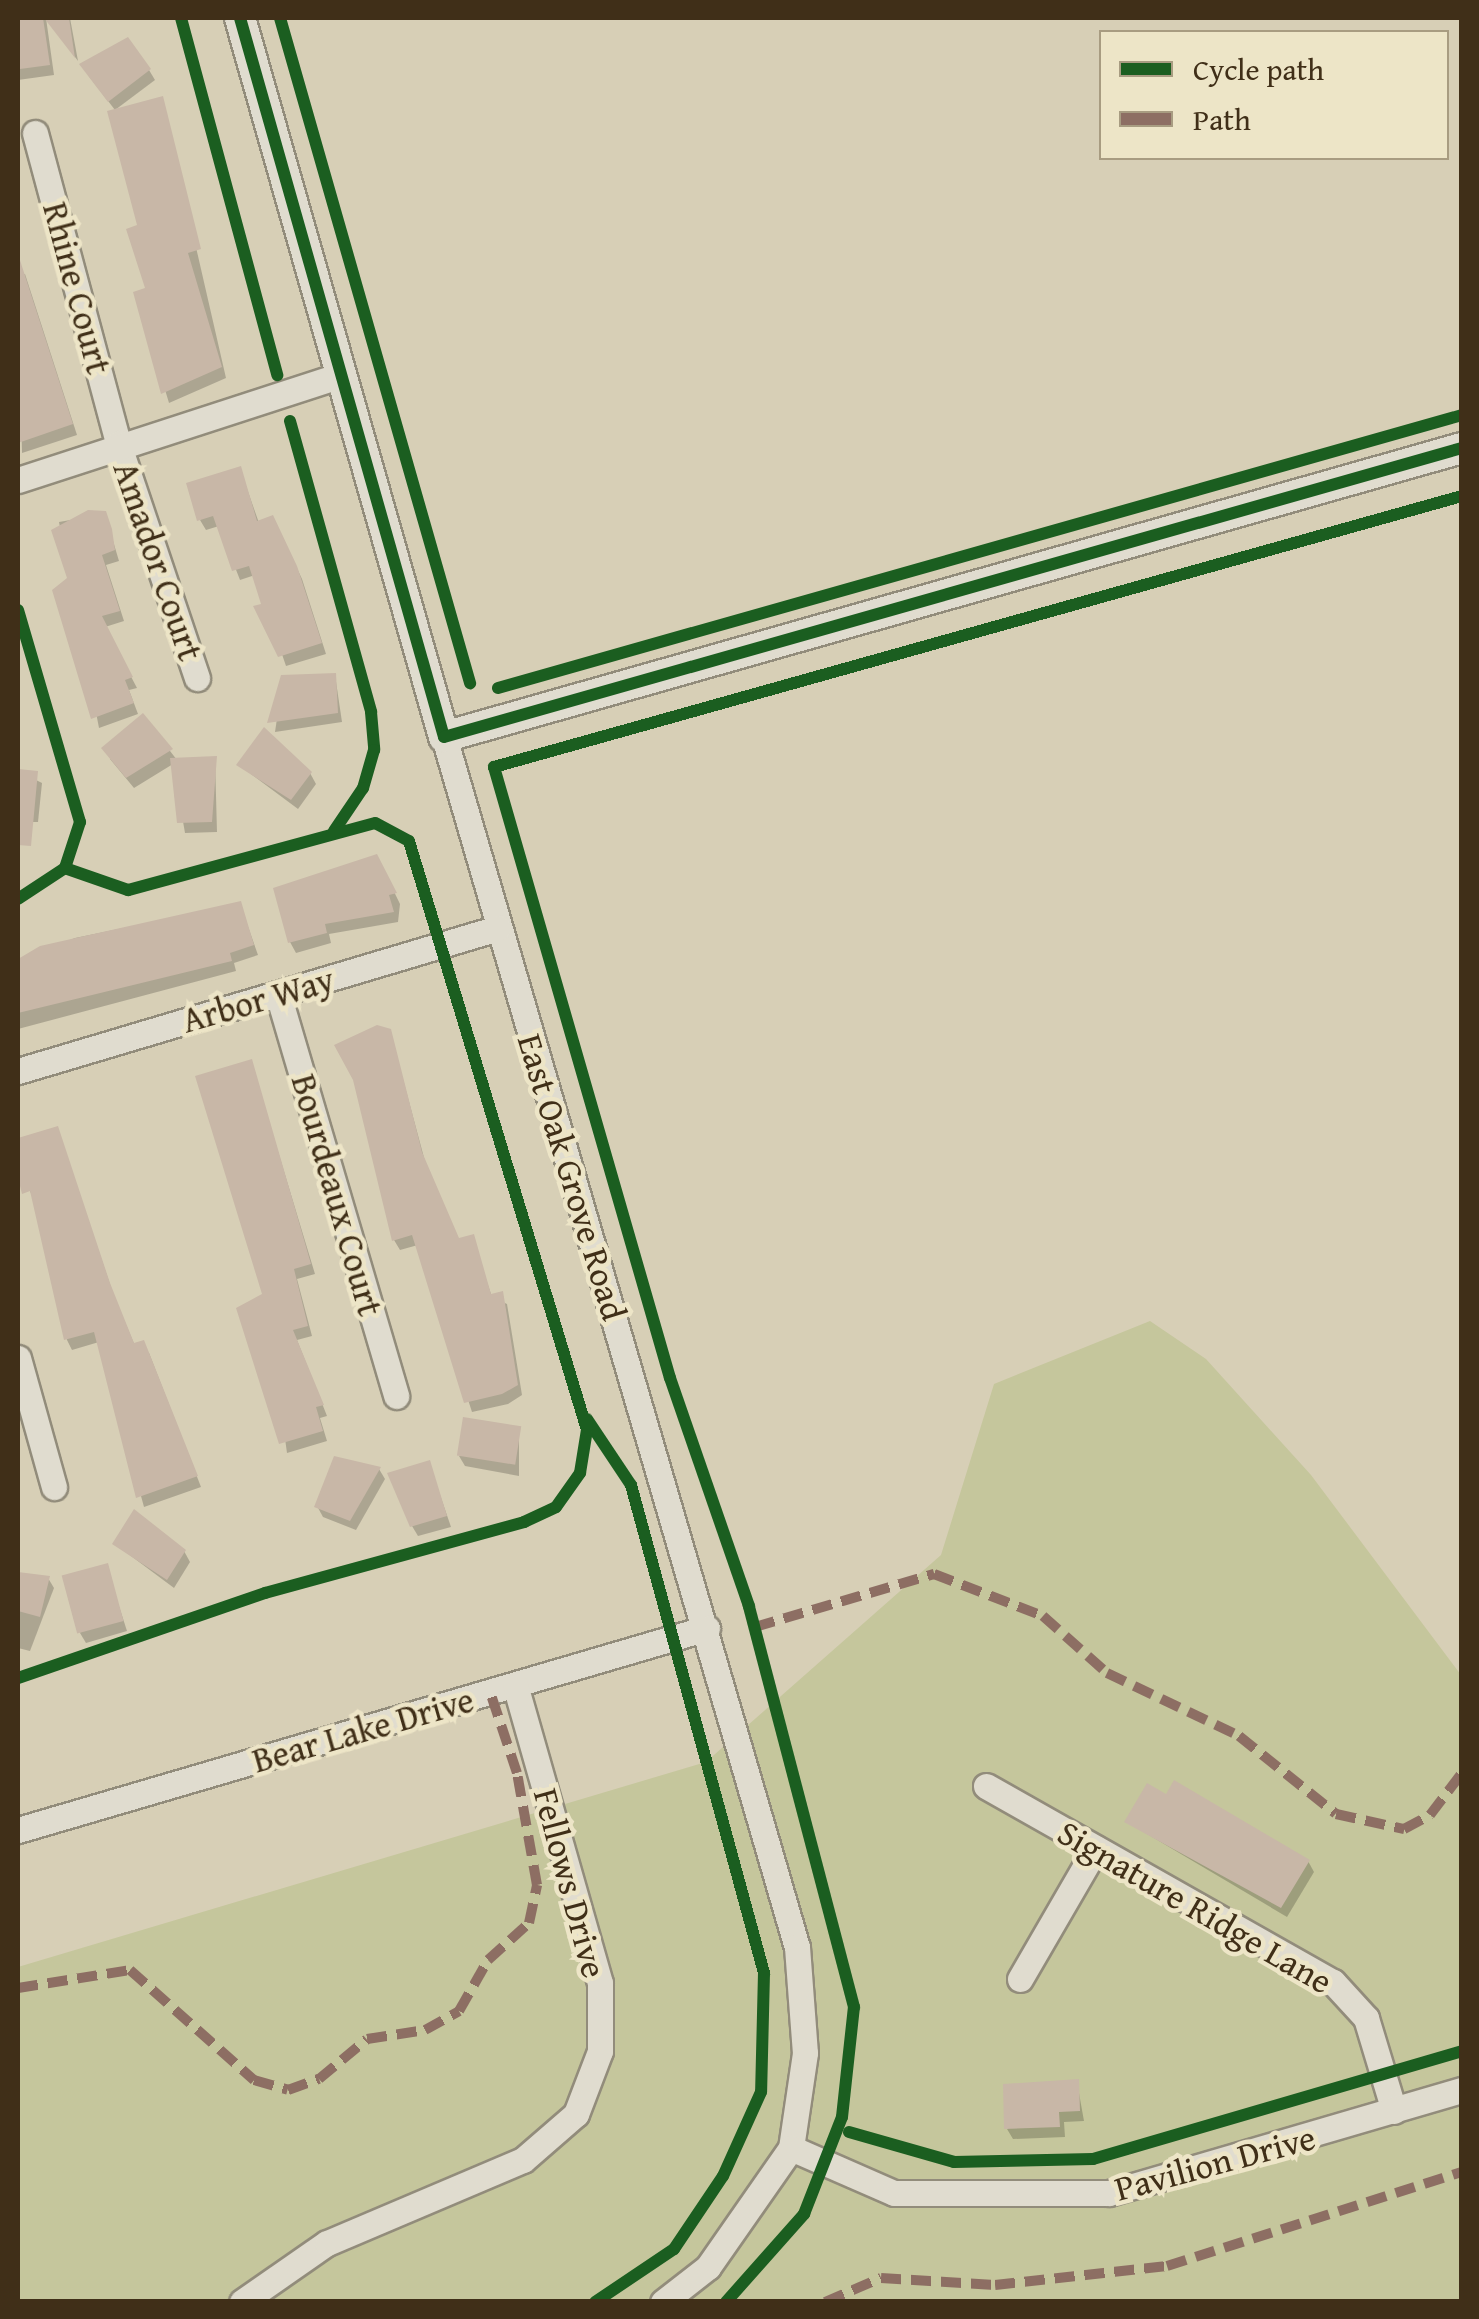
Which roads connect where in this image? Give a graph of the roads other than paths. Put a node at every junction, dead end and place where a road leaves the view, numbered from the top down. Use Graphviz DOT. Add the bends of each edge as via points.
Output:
graph roads {
  1 [pos="240,18"];
  2 [pos="36,133"];
  3 [pos="338,376"];
  4 [pos="118,442"];
  5 [pos="1462,448"];
  6 [pos="18,480"];
  7 [pos="197,678"];
  8 [pos="444,737"];
  9 [pos="498,928"];
  10 [pos="278,994"];
  11 [pos="18,1071"];
  12 [pos="18,1358"];
  13 [pos="396,1396"];
  14 [pos="54,1487"];
  15 [pos="707,1628"];
  16 [pos="515,1685"];
  17 [pos="986,1786"];
  18 [pos="18,1830"];
  19 [pos="1096,1848"];
  20 [pos="1020,1979"];
  21 [pos="1462,2090"];
  22 [pos="1394,2111"];
  23 [pos="791,2148"];
  24 [pos="242,2302"];
  25 [pos="663,2302"];
  1 -- 3 [label="street, East Oak Grove Road"];
  2 -- 4 [label="street, Rhine Court"];
  3 -- 4 [label="street"];
  3 -- 8 [label="street, East Oak Grove Road"];
  4 -- 6 [label="street"];
  4 -- 7 [label="street, Amador Court"];
  5 -- 8 [label="street"];
  8 -- 9 [label="street, East Oak Grove Road"];
  9 -- 10 [label="street, Arbor Way"];
  9 -- 15 [label="street, East Oak Grove Road"];
  10 -- 11 [label="street, Arbor Way"];
  10 -- 13 [label="street, Bourdeaux Court"];
  12 -- 14 [label="street"];
  15 -- 16 [label="street, Bear Lake Drive"];
  15 -- 23 [label="street, East Oak Grove Road" via="797,1947 805,2053"];
  16 -- 18 [label="street, Bear Lake Drive"];
  16 -- 24 [label="street, Fellows Drive" via="600,1984 600,2051 576,2114 523,2160 328,2243"];
  17 -- 19 [label="street, Signature Ridge Lane"];
  19 -- 20 [label="street"];
  19 -- 22 [label="street, Signature Ridge Lane" via="1332,1982 1366,2018"];
  21 -- 22 [label="street, Pavilion Drive"];
  22 -- 23 [label="street, Pavilion Drive" via="1109,2194 894,2193"];
  23 -- 25 [label="street, East Oak Grove Road" via="708,2267"];
}
